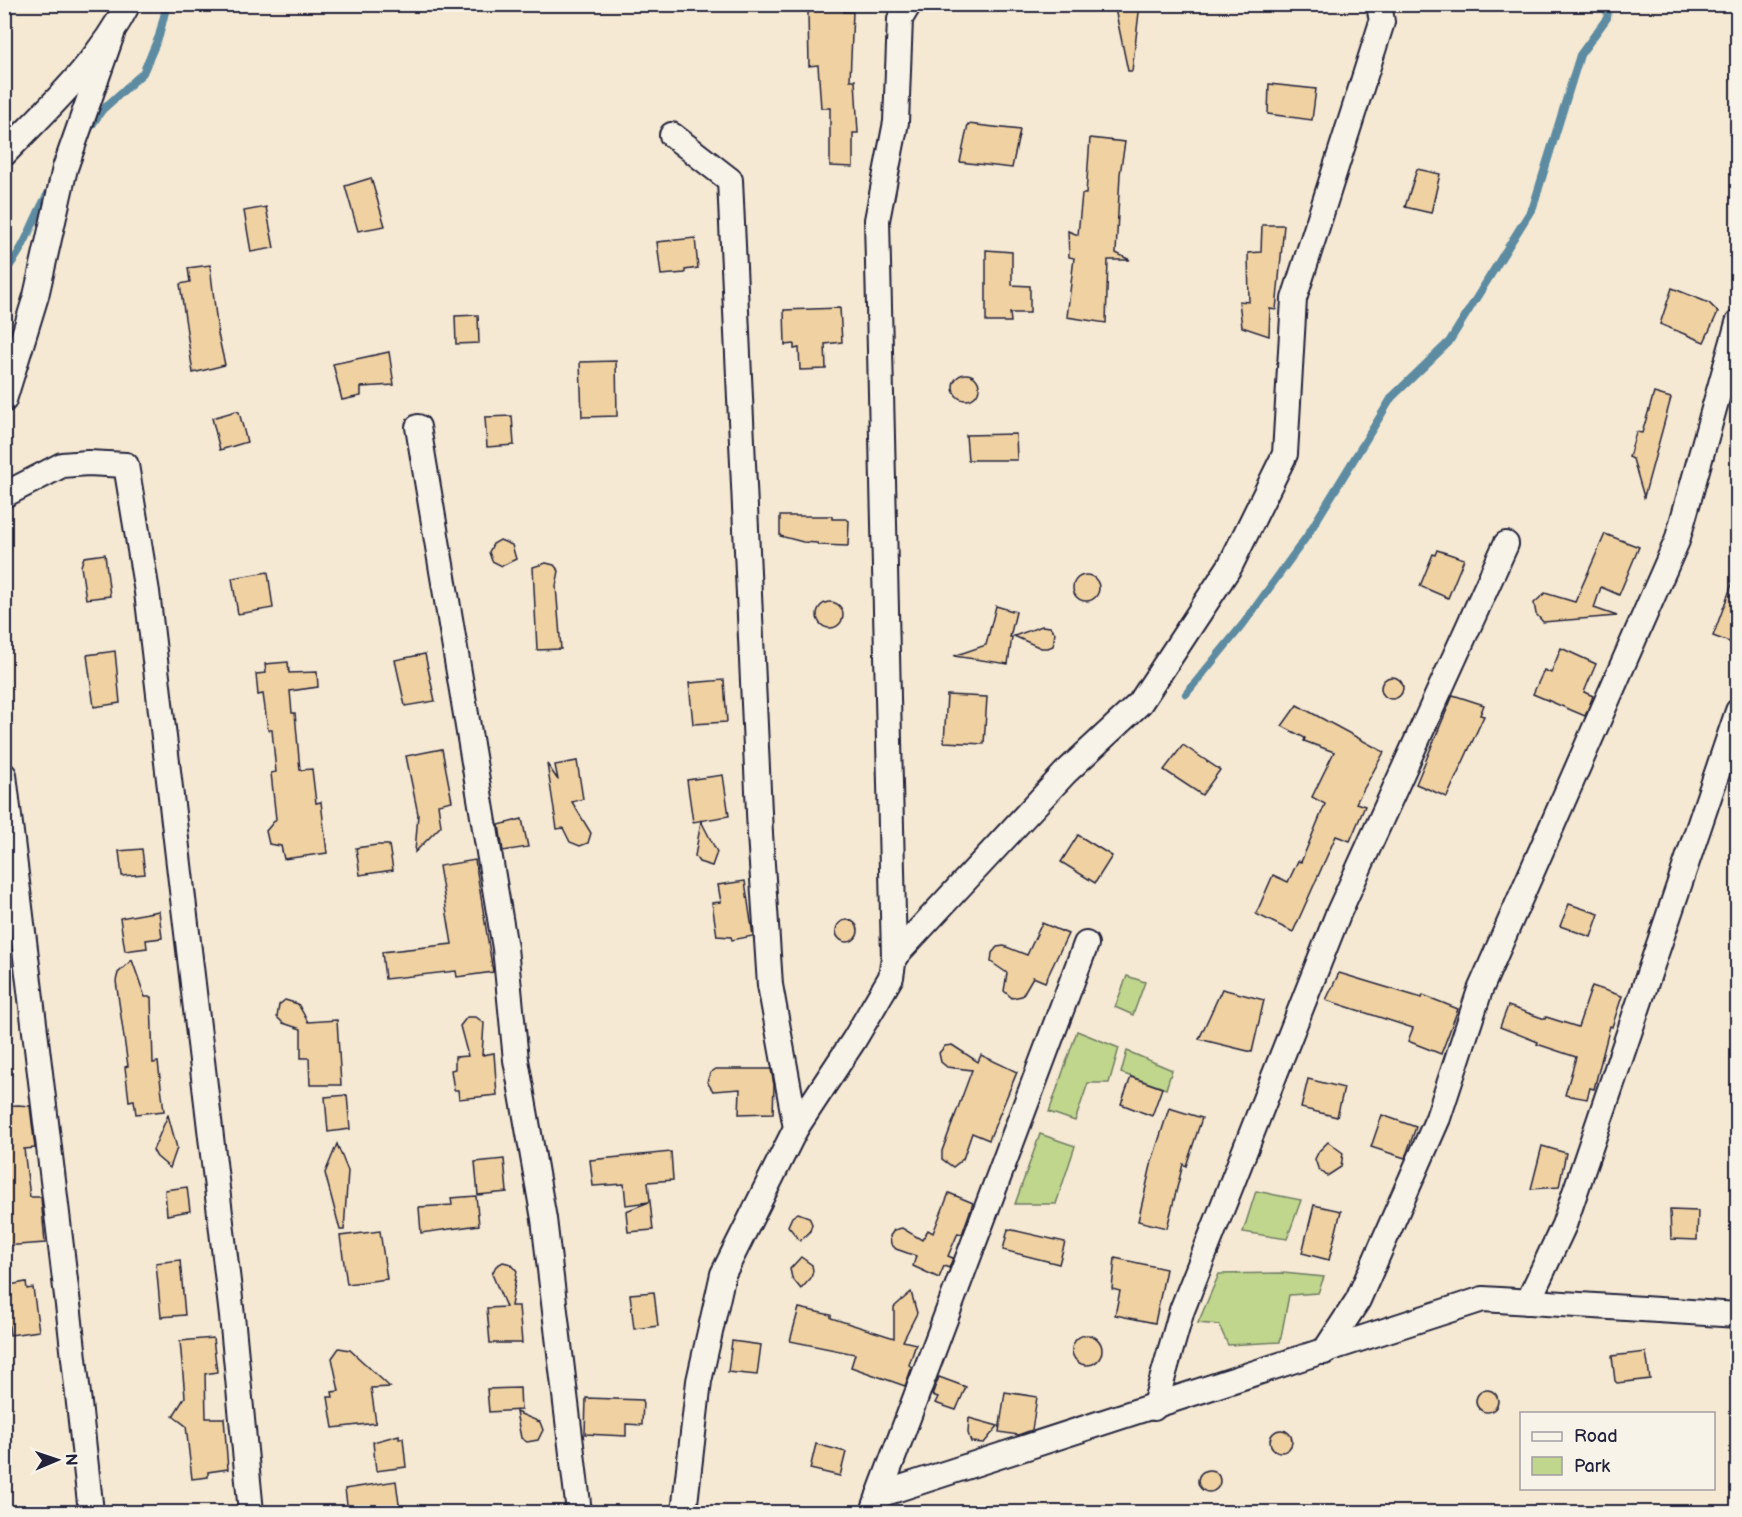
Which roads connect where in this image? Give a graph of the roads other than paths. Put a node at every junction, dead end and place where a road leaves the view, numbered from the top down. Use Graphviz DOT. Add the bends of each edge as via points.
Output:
graph roads {
  1 [pos="128,4"];
  2 [pos="909,4"];
  3 [pos="1379,4"];
  4 [pos="112,34"];
  5 [pos="672,135"];
  6 [pos="4,154"];
  7 [pos="1737,323"];
  8 [pos="4,400"];
  9 [pos="418,427"];
  10 [pos="4,495"];
  11 [pos="1506,544"];
  12 [pos="1737,711"];
  13 [pos="4,775"];
  14 [pos="1086,944"];
  15 [pos="894,957"];
  16 [pos="796,1128"];
  17 [pos="1528,1302"];
  18 [pos="1737,1315"];
  19 [pos="1323,1352"];
  20 [pos="1154,1408"];
  21 [pos="876,1504"];
  22 [pos="91,1512"];
  23 [pos="251,1512"];
  24 [pos="579,1512"];
  25 [pos="684,1512"];
  1 -- 4 [label="street"];
  2 -- 15 [label="street" via="900,19 896,122 877,220"];
  3 -- 15 [label="street" via="1382,22 1294,299 1285,454 1230,566 1140,703 1065,773"];
  4 -- 6 [label="street" via="81,73"];
  4 -- 8 [label="street" via="65,168 36,296"];
  5 -- 16 [label="street" via="730,180 770,985"];
  7 -- 19 [label="street" via="1677,541 1480,990 1438,1118 1358,1300"];
  9 -- 24 [label="street" via="505,948 516,1060 544,1219"];
  10 -- 23 [label="street" via="62,465 126,465 148,604"];
  11 -- 20 [label="street" via="1338,914 1182,1310"];
  12 -- 17 [label="street" via="1564,1225"];
  13 -- 22 [label="street"];
  14 -- 21 [label="street"];
  15 -- 16 [label="street" via="891,977"];
  16 -- 25 [label="street" via="723,1274 699,1380"];
  17 -- 18 [label="street"];
  17 -- 19 [label="street" via="1483,1299"];
  19 -- 20 [label="street" via="1213,1385"];
  20 -- 21 [label="street"];
}
